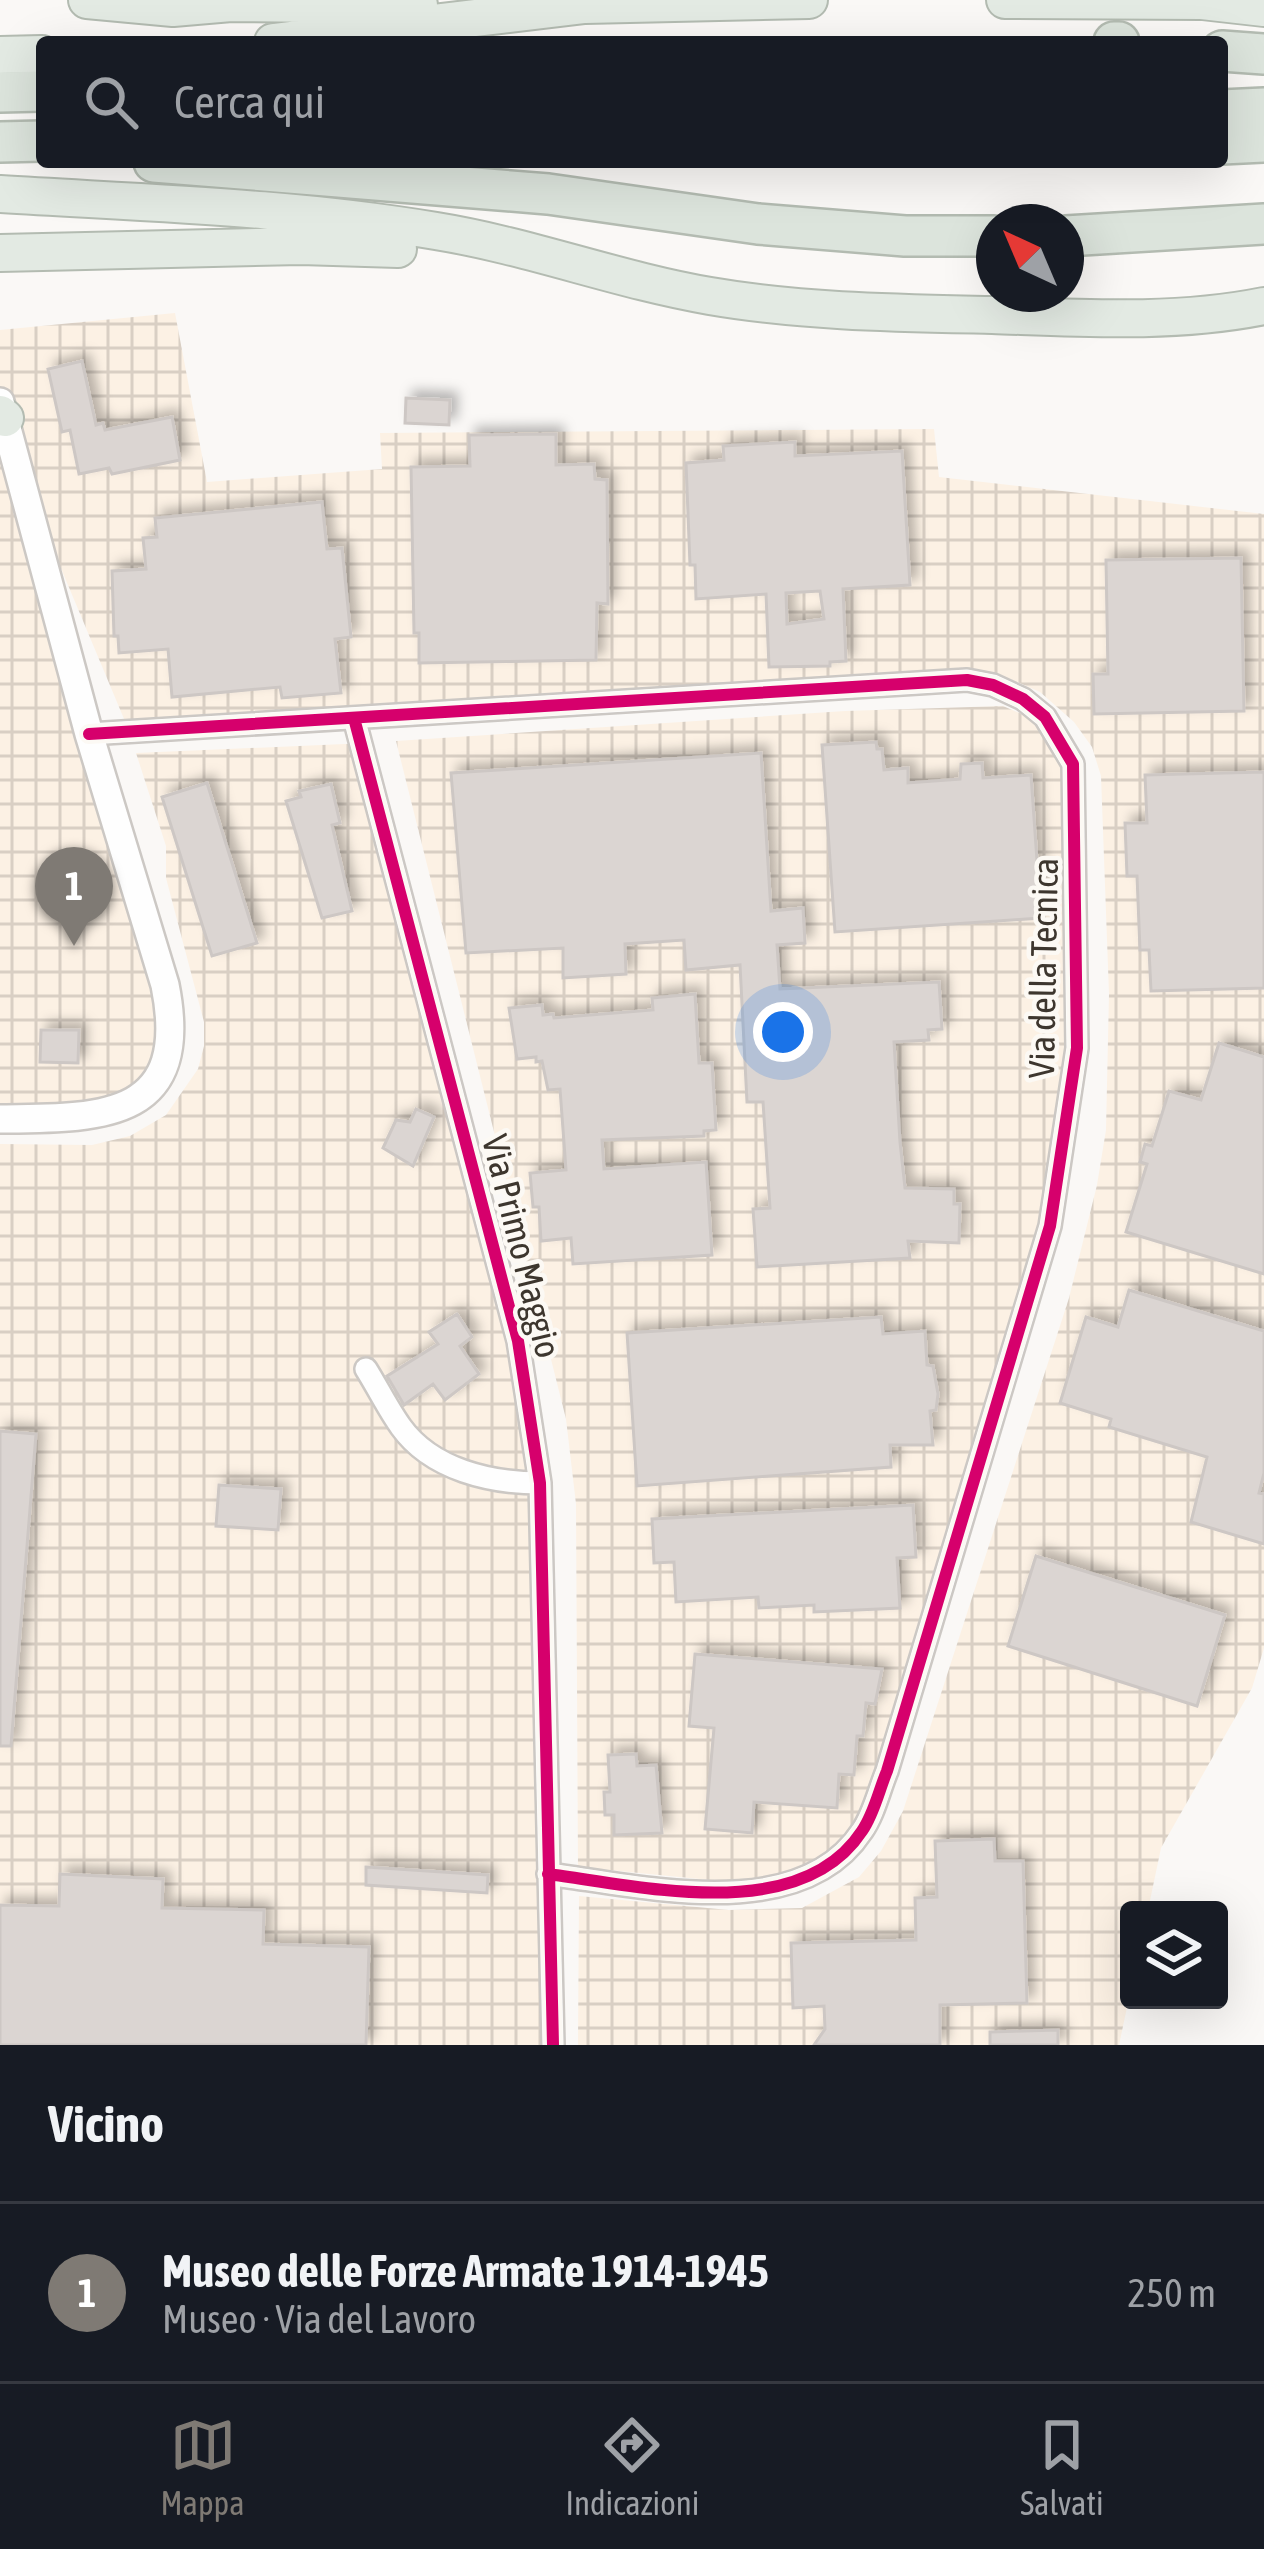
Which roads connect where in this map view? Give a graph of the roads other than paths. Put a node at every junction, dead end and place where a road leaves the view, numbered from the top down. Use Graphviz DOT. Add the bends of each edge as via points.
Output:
graph roads {
  1 [pos="87,0"];
  2 [pos="809,0"];
  3 [pos="1005,0"];
  4 [pos="585,5"];
  5 [pos="1264,8"];
  6 [pos="324,36"];
  7 [pos="1228,51"];
  8 [pos="36,54"];
  9 [pos="1264,54"];
  10 [pos="0,55"];
  11 [pos="36,91"];
  12 [pos="0,92"];
  13 [pos="0,108"];
  14 [pos="1264,108"];
  15 [pos="36,109"];
  16 [pos="1228,110"];
  17 [pos="36,141"];
  18 [pos="0,142"];
  19 [pos="1264,142"];
  20 [pos="1228,144"];
  21 [pos="0,158"];
  22 [pos="36,158"];
  23 [pos="228,168"];
  24 [pos="0,194"];
  25 [pos="1264,224"];
  26 [pos="1084,235"];
  27 [pos="976,236"];
  28 [pos="3,256"];
  29 [pos="586,266"];
  30 [pos="1264,305"];
  31 [pos="2,411"];
  32 [pos="354,718"];
  33 [pos="89,734"];
  34 [pos="0,1119"];
  35 [pos="366,1369"];
  36 [pos="540,1483"];
  37 [pos="548,1874"];
  38 [pos="554,2045"];
  1 -- 4 [label="highway" via="172,8"];
  2 -- 4 [label="highway"];
  3 -- 5 [label="highway"];
  4 -- 6 [label="highway"];
  7 -- 9 [label="highway"];
  8 -- 10 [label="highway"];
  11 -- 12 [label="highway"];
  13 -- 15 [label="highway"];
  14 -- 16 [label="highway"];
  17 -- 18 [label="highway"];
  19 -- 20 [label="highway"];
  21 -- 22 [label="highway"];
  23 -- 27 [label="highway" via="548,194 758,224"];
  24 -- 29 [label="highway" via="432,230"];
  25 -- 26 [label="highway"];
  28 -- 29 [label="highway" via="376,247"];
  29 -- 30 [label="highway" via="707,296 848,311 1112,318"];
  31 -- 33 [label="street"];
  32 -- 33 [label="street, Via della Tecnica"];
  32 -- 36 [label="street, Via Primo Maggio" via="518,1342"];
  32 -- 37 [label="street, Via della Tecnica" via="967,680 1034,708 1073,764 1077,1048 1050,1226 863,1830 812,1875 778,1887 686,1892"];
  33 -- 34 [label="street" via="165,985 173,1026 168,1054 142,1097 115,1112"];
  35 -- 36 [label="street" via="403,1431 425,1450 500,1483"];
  36 -- 37 [label="street, Via Primo Maggio"];
  37 -- 38 [label="street, Via Primo Maggio"];
}
